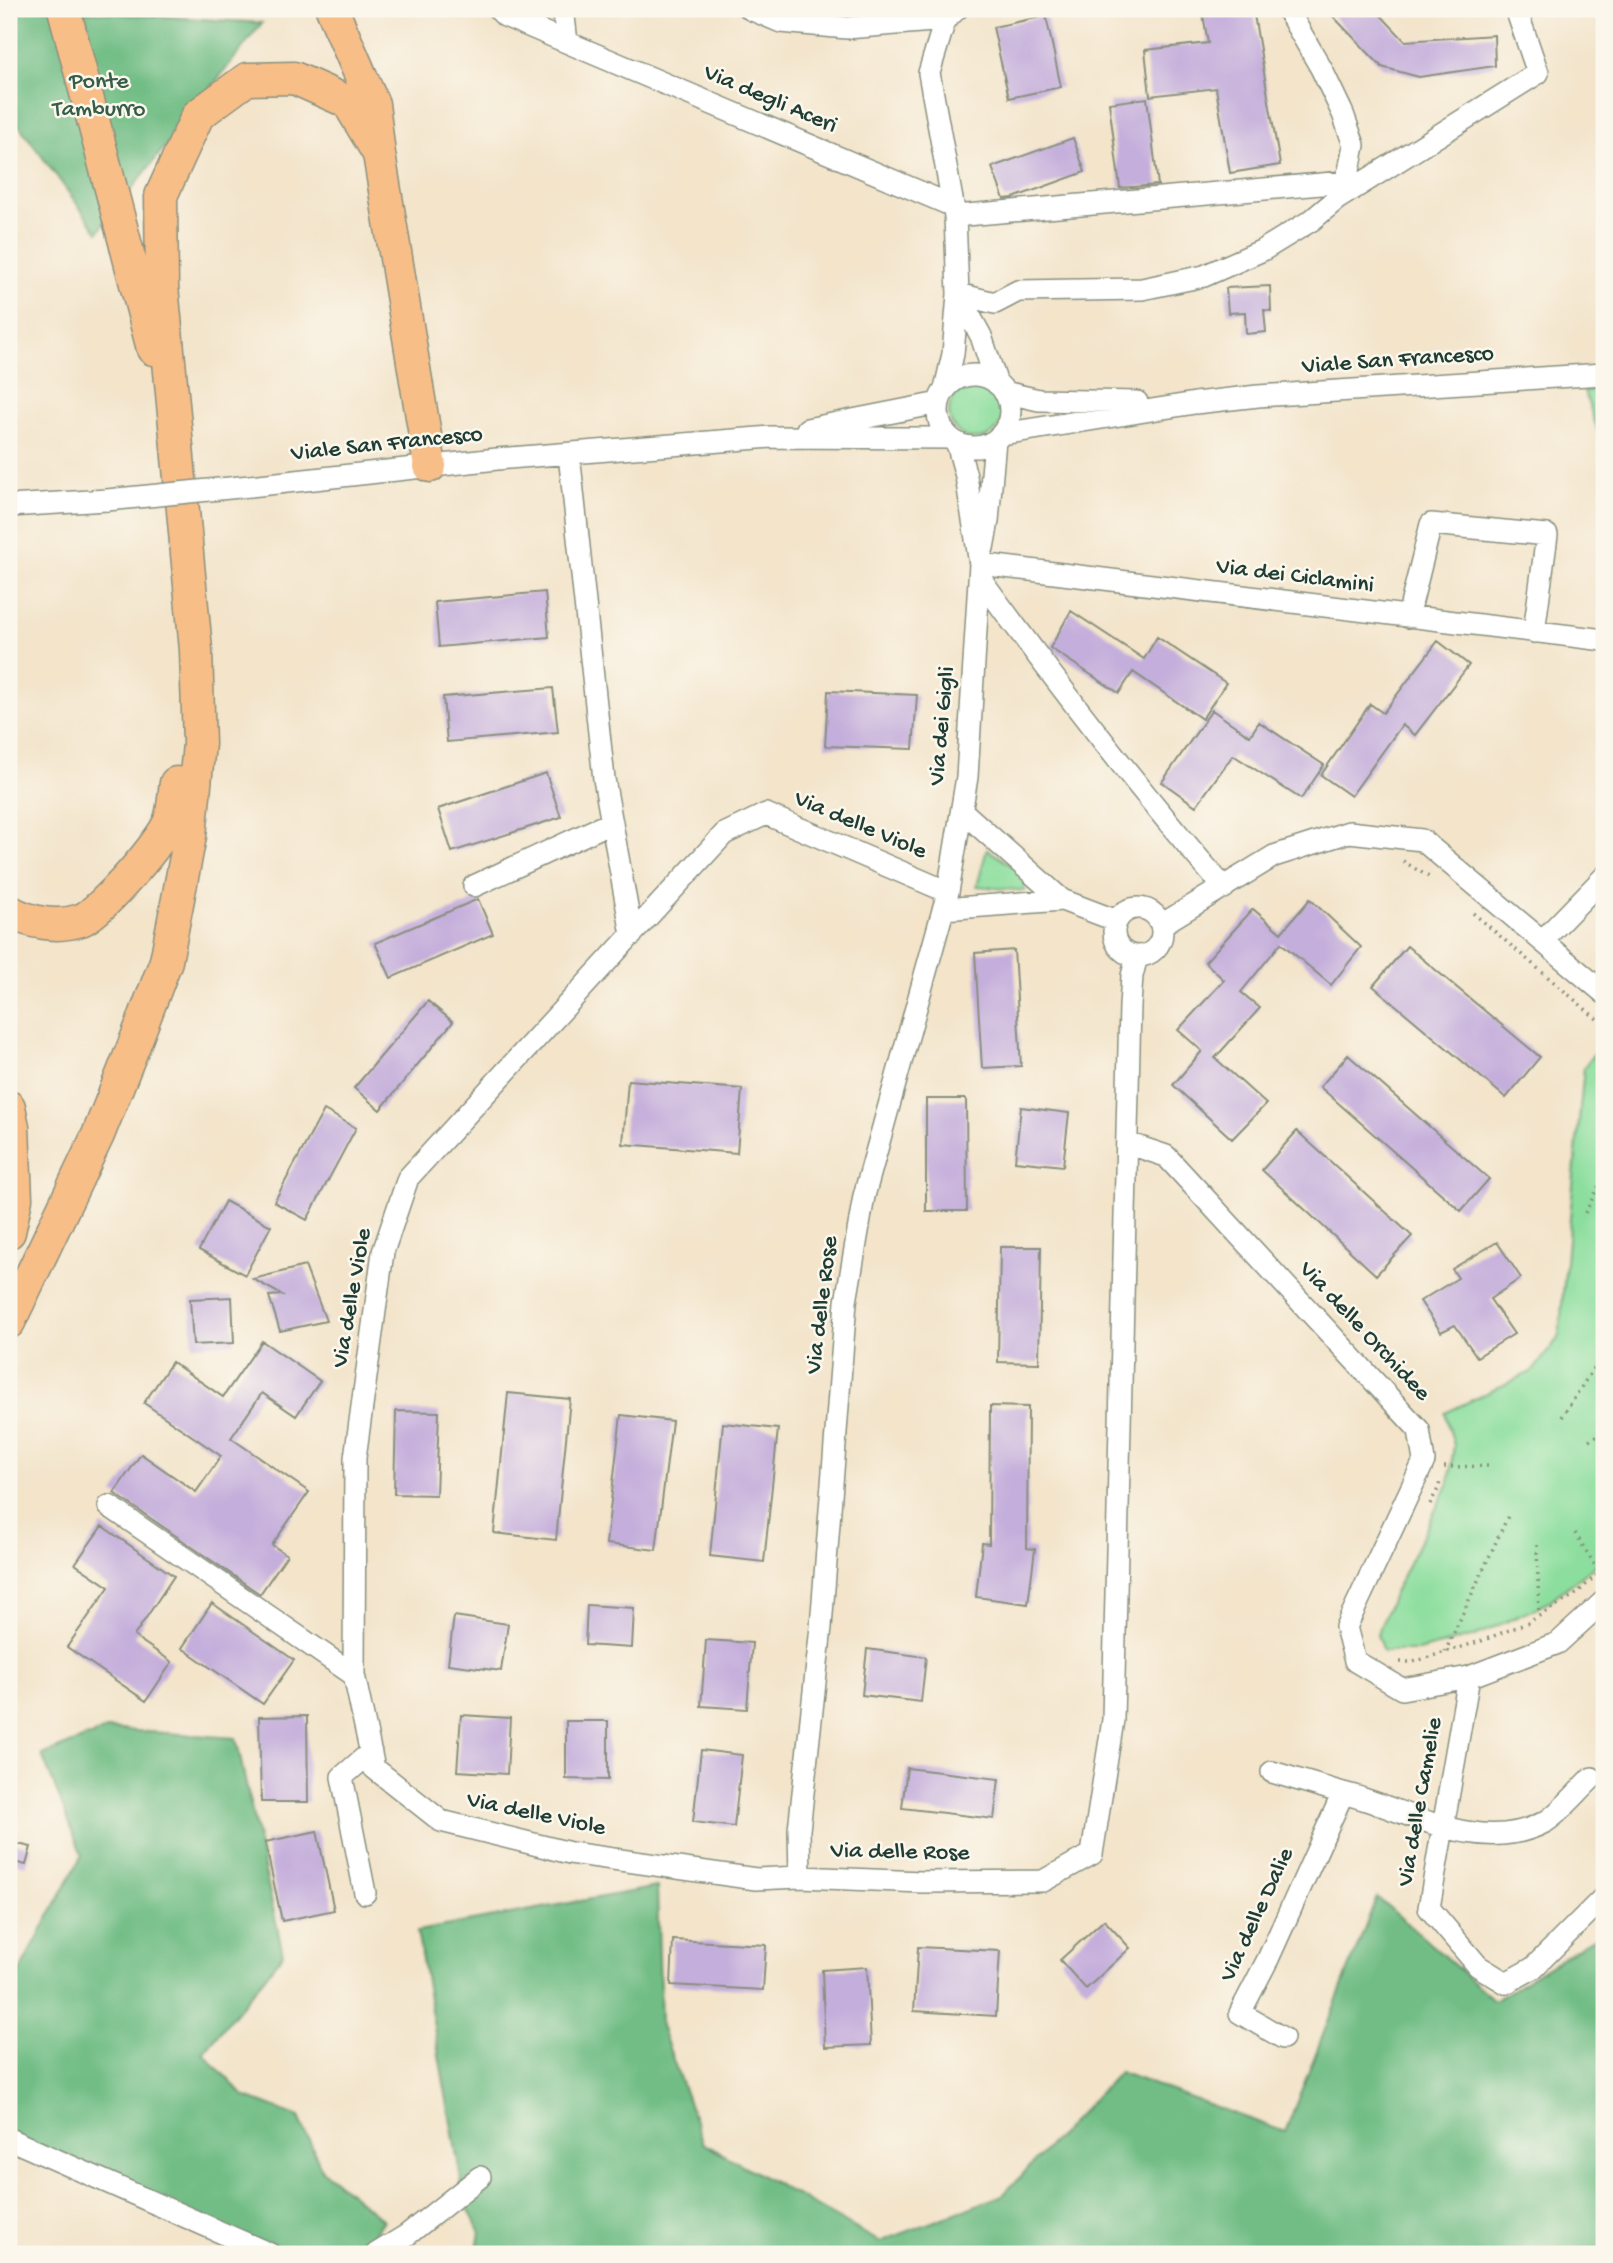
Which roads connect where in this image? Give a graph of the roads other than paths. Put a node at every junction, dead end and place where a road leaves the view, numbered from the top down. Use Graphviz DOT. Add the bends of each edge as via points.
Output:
graph roads {
  1 [pos="64,9"];
  2 [pos="332,9"];
  3 [pos="498,9"];
  4 [pos="563,9"];
  5 [pos="750,9"];
  6 [pos="1287,9"];
  7 [pos="1516,9"];
  8 [pos="951,14"];
  9 [pos="567,42"];
  10 [pos="379,154"];
  11 [pos="1340,191"];
  12 [pos="954,211"];
  13 [pos="958,294"];
  14 [pos="1604,374"];
  15 [pos="1001,388"];
  16 [pos="942,396"];
  17 [pos="1069,396"];
  18 [pos="1195,403"];
  19 [pos="887,408"];
  20 [pos="1071,428"];
  21 [pos="176,436"];
  22 [pos="771,437"];
  23 [pos="999,437"];
  24 [pos="954,440"];
  25 [pos="891,444"];
  26 [pos="569,454"];
  27 [pos="430,466"];
  28 [pos="9,506"];
  29 [pos="980,571"];
  30 [pos="1408,617"];
  31 [pos="1534,632"];
  32 [pos="1604,640"];
  33 [pos="197,650"];
  34 [pos="961,811"];
  35 [pos="612,822"];
  36 [pos="1604,877"];
  37 [pos="474,886"];
  38 [pos="1224,888"];
  39 [pos="1062,900"];
  40 [pos="946,901"];
  41 [pos="9,911"];
  42 [pos="1117,921"];
  43 [pos="1161,925"];
  44 [pos="632,935"];
  45 [pos="1543,940"];
  46 [pos="1137,956"];
  47 [pos="1604,993"];
  48 [pos="9,1107"];
  49 [pos="1127,1143"];
  50 [pos="9,1232"];
  51 [pos="9,1322"];
  52 [pos="109,1506"];
  53 [pos="1604,1601"];
  54 [pos="354,1675"];
  55 [pos="1469,1677"];
  56 [pos="370,1752"];
  57 [pos="1272,1772"];
  58 [pos="1592,1777"];
  59 [pos="1343,1793"];
  60 [pos="1443,1828"];
  61 [pos="800,1877"];
  62 [pos="365,1893"];
  63 [pos="1604,1897"];
  64 [pos="1283,2038"];
  65 [pos="9,2139"];
  66 [pos="480,2177"];
  67 [pos="270,2254"];
  68 [pos="376,2254"];
  1 -- 21 [label="highway"];
  2 -- 10 [label="highway" via="373,104"];
  3 -- 9 [label="street, Via degli Aceri"];
  4 -- 9 [label="street"];
  5 -- 8 [label="street" via="781,22 848,28"];
  6 -- 11 [label="street" via="1321,68 1354,145"];
  7 -- 11 [label="street" via="1538,73"];
  8 -- 12 [label="street" via="929,73"];
  9 -- 12 [label="street, Via degli Aceri"];
  10 -- 21 [label="highway" via="348,102 294,78 247,79 198,115 161,196 162,286"];
  10 -- 27 [label="highway"];
  11 -- 12 [label="street"];
  11 -- 13 [label="street" via="1312,220 1263,250 1204,276 1142,289 1018,291 995,303"];
  12 -- 13 [label="street"];
  13 -- 15 [label="street"];
  13 -- 16 [label="street" via="953,354"];
  14 -- 18 [label="street, Viale San Francesco"];
  15 -- 16 [label="street" via="974,375 962,377"];
  15 -- 17 [label="street, Viale San Francesco" via="1040,400"];
  15 -- 23 [label="street" via="1010,413"];
  16 -- 19 [label="street, Viale San Francesco"];
  16 -- 24 [label="street" via="940,423"];
  17 -- 18 [label="street, Viale San Francesco"];
  17 -- 20 [label="street"];
  18 -- 20 [label="street, Viale San Francesco"];
  19 -- 22 [label="street, Viale San Francesco"];
  19 -- 25 [label="street"];
  20 -- 23 [label="street, Viale San Francesco"];
  21 -- 33 [label="highway"];
  22 -- 25 [label="street, Viale San Francesco"];
  22 -- 26 [label="street, Viale San Francesco"];
  23 -- 24 [label="street" via="976,447"];
  23 -- 29 [label="street, Via dei Gigli"];
  24 -- 25 [label="street, Viale San Francesco"];
  24 -- 29 [label="street, Via dei Gigli" via="966,475"];
  26 -- 27 [label="street, Viale San Francesco"];
  26 -- 35 [label="street"];
  27 -- 28 [label="street, Viale San Francesco, bridge"];
  29 -- 30 [label="street, Via dei Ciclamini"];
  29 -- 34 [label="street, Via dei Gigli"];
  29 -- 38 [label="street" via="1058,684"];
  30 -- 31 [label="street, Via dei Ciclamini"];
  30 -- 31 [label="street" via="1431,524 1547,535"];
  31 -- 32 [label="street, Via dei Ciclamini"];
  33 -- 41 [label="highway" via="170,822 137,871 84,919 60,924 26,921"];
  33 -- 51 [label="highway" via="198,757 190,835 166,961 98,1135"];
  34 -- 39 [label="street"];
  34 -- 40 [label="street, Via dei Gigli"];
  35 -- 37 [label="street"];
  35 -- 44 [label="street"];
  36 -- 45 [label="street"];
  38 -- 43 [label="street"];
  38 -- 45 [label="street" via="1274,856 1349,832 1422,840"];
  39 -- 40 [label="street"];
  39 -- 42 [label="street"];
  40 -- 44 [label="street, Via delle Viole" via="766,814 724,834"];
  40 -- 61 [label="street, Via delle Rose" via="864,1196 846,1301 821,1627 799,1830"];
  42 -- 43 [label="street" via="1136,908 1152,912"];
  42 -- 46 [label="street" via="1118,944"];
  43 -- 46 [label="street" via="1157,947"];
  44 -- 54 [label="street, Via delle Viole" via="408,1178 383,1252 355,1458"];
  45 -- 47 [label="street"];
  46 -- 49 [label="street, Via delle Rose" via="1130,1006"];
  48 -- 50 [label="highway" via="16,1199"];
  49 -- 55 [label="street, Via delle Orchidee" via="1166,1156 1419,1430 1424,1461 1346,1627 1355,1661 1402,1689"];
  49 -- 61 [label="street, Via delle Rose" via="1113,1720 1092,1854 1043,1881"];
  52 -- 54 [label="street"];
  53 -- 55 [label="street, Via delle Orchidee" via="1558,1643"];
  54 -- 56 [label="street, Via delle Viole"];
  55 -- 60 [label="street, Via delle Camelie"];
  56 -- 61 [label="street, Via delle Viole" via="374,1768 440,1821 570,1853 756,1879"];
  56 -- 62 [label="street" via="342,1777"];
  57 -- 59 [label="street"];
  58 -- 60 [label="street" via="1546,1822 1504,1836"];
  59 -- 60 [label="street"];
  59 -- 64 [label="street, Via delle Dalie" via="1240,2013"];
  60 -- 63 [label="street, Via delle Camelie" via="1429,1908 1478,1966 1506,1983 1533,1968"];
  65 -- 67 [label="street"];
  66 -- 68 [label="street"];
}
